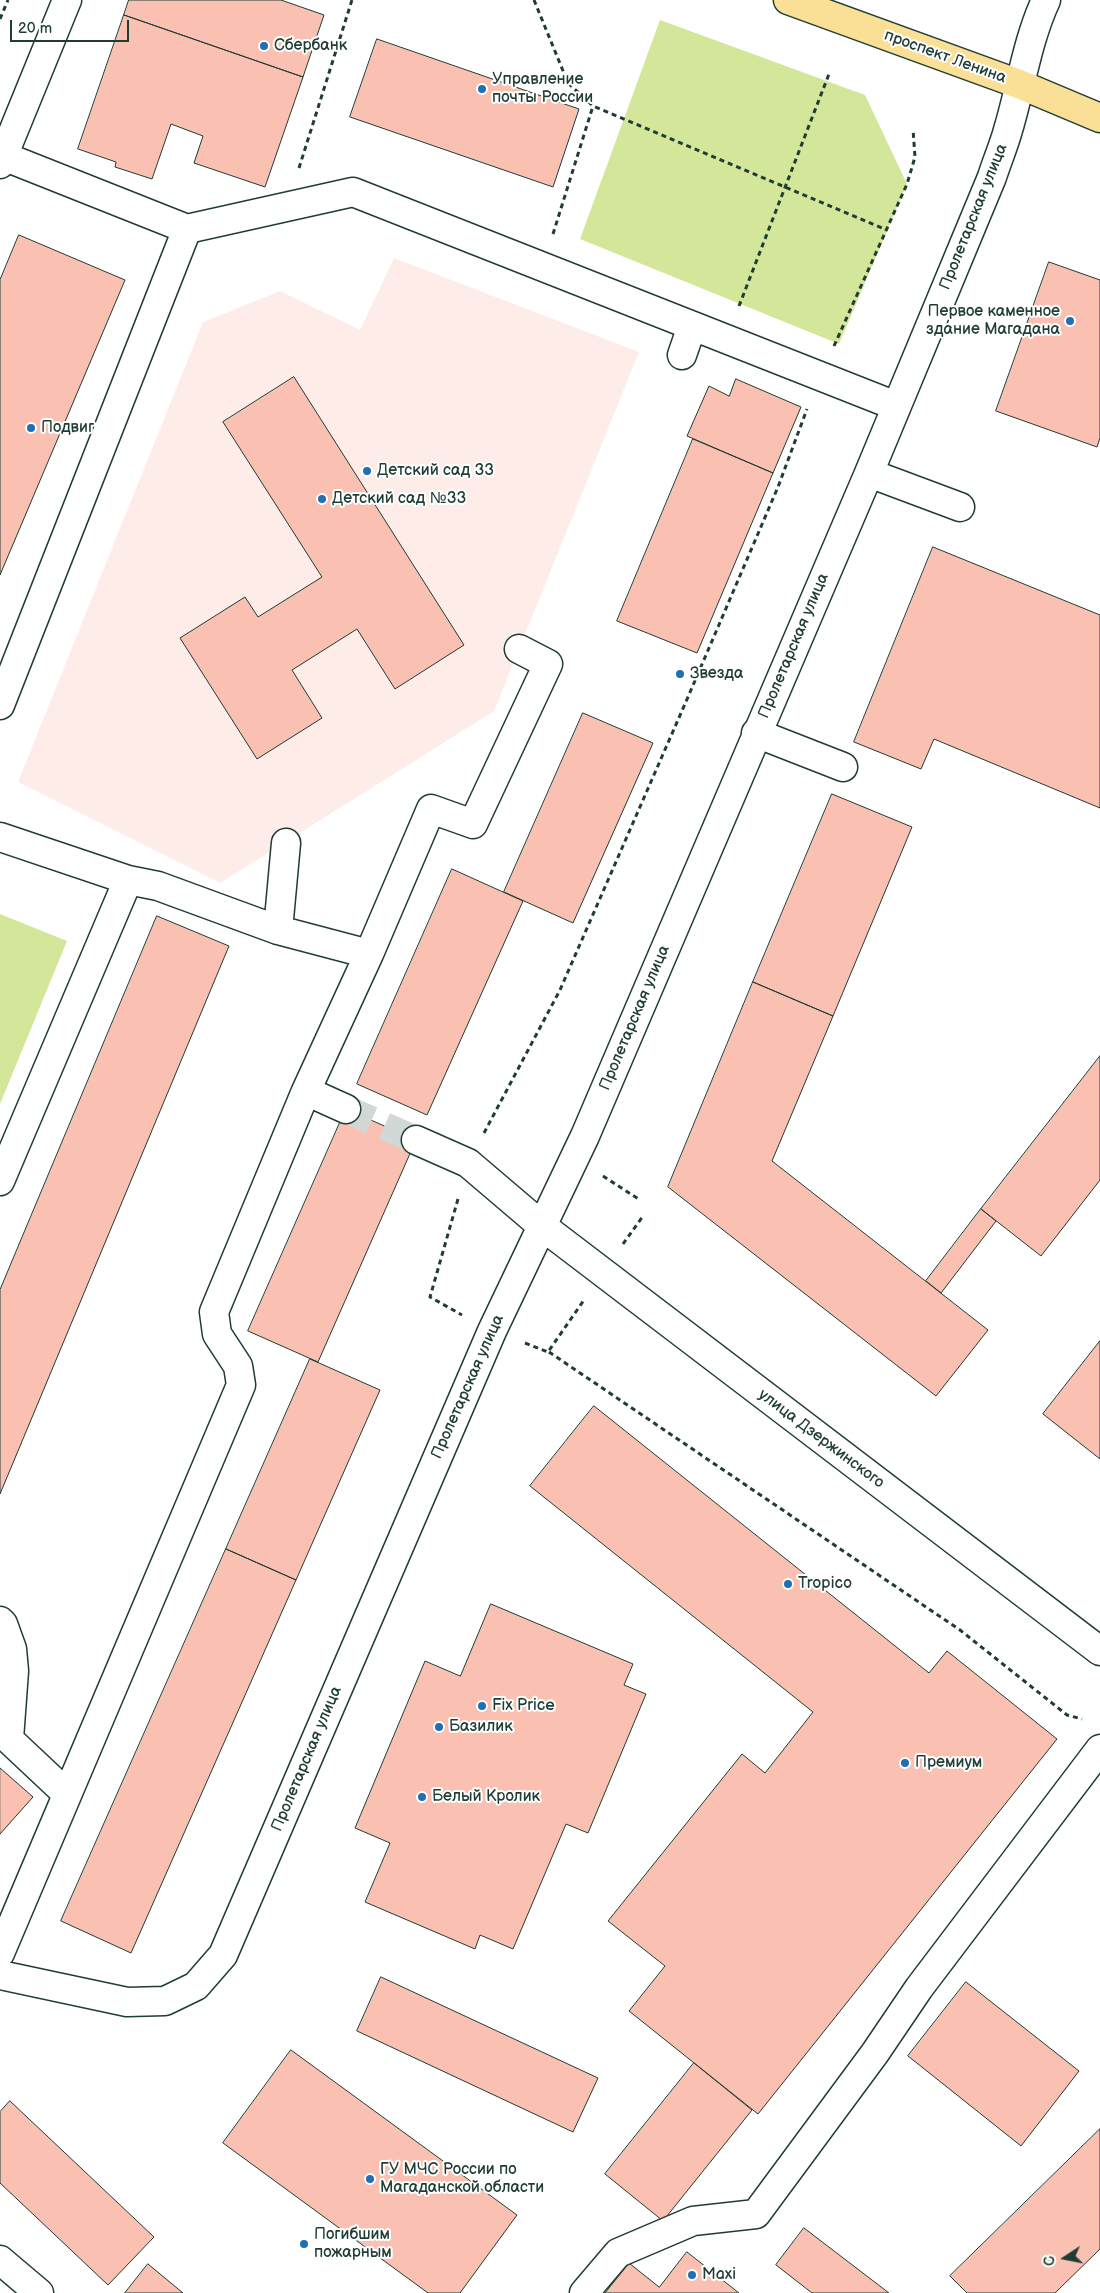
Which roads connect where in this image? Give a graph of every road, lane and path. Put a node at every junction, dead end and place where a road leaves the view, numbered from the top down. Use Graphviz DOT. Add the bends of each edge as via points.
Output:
graph roads {
  1 [pos="8,0"];
  2 [pos="68,0"];
  3 [pos="352,0"];
  4 [pos="534,0"];
  5 [pos="788,0"];
  6 [pos="1046,0"];
  7 [pos="0,19"];
  8 [pos="829,74"];
  9 [pos="1019,84"];
  10 [pos="593,106"];
  11 [pos="1100,118"];
  12 [pos="913,130"];
  13 [pos="2,160"];
  14 [pos="786,186"];
  15 [pos="287,206"];
  16 [pos="187,228"];
  17 [pos="887,230"];
  18 [pos="542,266"];
  19 [pos="692,326"];
  20 [pos="726,339"];
  21 [pos="682,355"];
  22 [pos="820,376"];
  23 [pos="896,406"];
  24 [pos="869,473"];
  25 [pos="960,507"];
  26 [pos="519,649"];
  27 [pos="0,705"];
  28 [pos="756,733"];
  29 [pos="843,767"];
  30 [pos="0,837"];
  31 [pos="286,843"];
  32 [pos="128,880"];
  33 [pos="278,930"];
  34 [pos="369,954"];
  35 [pos="306,1091"];
  36 [pos="346,1109"];
  37 [pos="416,1140"];
  38 [pos="574,1158"];
  39 [pos="468,1163"];
  40 [pos="0,1181"];
  41 [pos="640,1200"];
  42 [pos="643,1216"];
  43 [pos="542,1226"];
  44 [pos="602,1273"];
  45 [pos="492,1331"];
  46 [pos="548,1352"];
  47 [pos="0,1621"];
  48 [pos="1100,1651"];
  49 [pos="1083,1719"];
  50 [pos="5,1735"];
  51 [pos="1100,1748"];
  52 [pos="66,1793"];
  53 [pos="0,1953"];
  54 [pos="0,1975"];
  55 [pos="0,2260"];
  56 [pos="39,2293"];
  57 [pos="584,2293"];
  1 -- 7 [label="path"];
  2 -- 13 [label="street"];
  3 -- 15 [label="path"];
  4 -- 10 [label="path" via="568,83"];
  5 -- 9 [label="main road, проспект Ленина"];
  6 -- 9 [label="street, Пролетарская улица"];
  8 -- 14 [label="path"];
  9 -- 11 [label="main road, проспект Ленина"];
  9 -- 23 [label="street, Пролетарская улица" via="1009,129 992,177"];
  10 -- 14 [label="path"];
  10 -- 18 [label="path"];
  12 -- 17 [label="path" via="915,157"];
  13 -- 16 [label="street"];
  14 -- 17 [label="path"];
  14 -- 20 [label="path"];
  15 -- 16 [label="street"];
  15 -- 18 [label="street" via="353,192"];
  16 -- 27 [label="street"];
  17 -- 22 [label="path"];
  18 -- 19 [label="street"];
  19 -- 20 [label="street"];
  19 -- 21 [label="street"];
  20 -- 22 [label="street"];
  22 -- 23 [label="street"];
  22 -- 39 [label="path" via="778,487 560,990"];
  23 -- 24 [label="street, Пролетарская улица"];
  24 -- 25 [label="street"];
  24 -- 28 [label="street, Пролетарская улица"];
  26 -- 34 [label="street" via="548,664 473,824 431,809"];
  28 -- 29 [label="street"];
  28 -- 38 [label="street, Пролетарская улица"];
  30 -- 32 [label="street"];
  31 -- 33 [label="street"];
  32 -- 33 [label="street" via="158,886"];
  32 -- 40 [label="street"];
  33 -- 34 [label="street"];
  34 -- 35 [label="street"];
  35 -- 36 [label="street"];
  35 -- 52 [label="street" via="214,1312 217,1334 238,1366 241,1385"];
  37 -- 39 [label="street, улица Дзержинского"];
  38 -- 41 [label="path"];
  38 -- 43 [label="street, Пролетарская улица"];
  39 -- 43 [label="street, улица Дзержинского"];
  39 -- 45 [label="path" via="430,1297"];
  42 -- 44 [label="path"];
  43 -- 44 [label="street, улица Дзержинского"];
  43 -- 45 [label="street, Пролетарская улица"];
  44 -- 46 [label="path"];
  44 -- 48 [label="street, улица Дзержинского"];
  45 -- 46 [label="path"];
  45 -- 54 [label="street, Пролетарская улица" via="223,1955 196,1986 165,2001 126,2002"];
  46 -- 49 [label="path" via="960,1630 1067,1715"];
  47 -- 50 [label="street" via="12,1649 14,1671"];
  50 -- 52 [label="street"];
  51 -- 57 [label="street" via="919,1988 876,2053 756,2214 693,2221 618,2254"];
  52 -- 53 [label="street"];
  55 -- 56 [label="street"];
}
